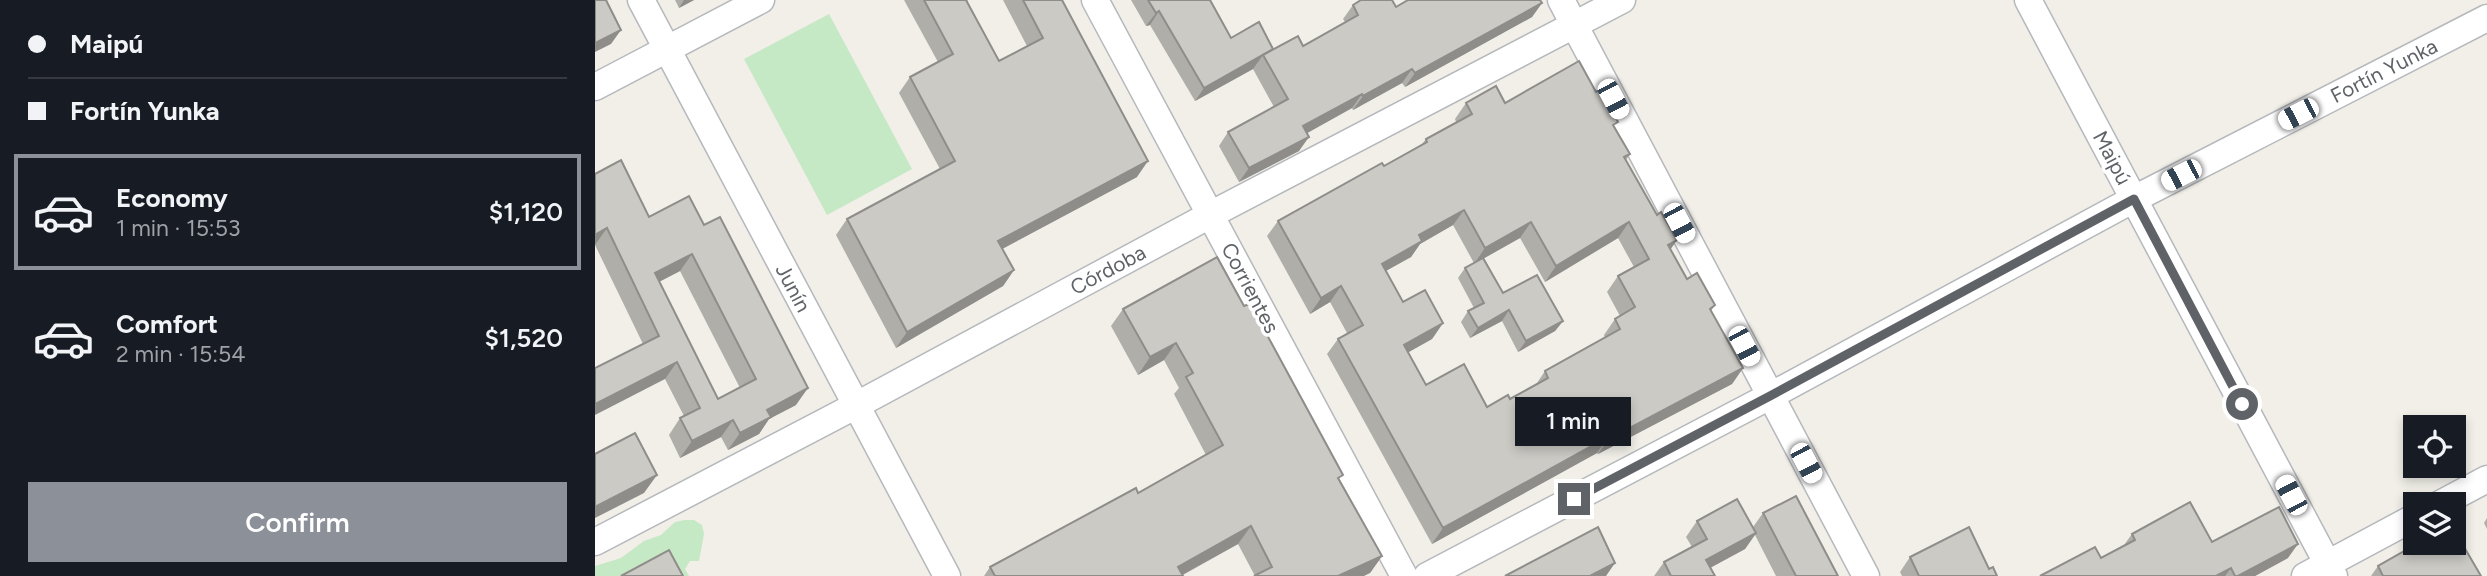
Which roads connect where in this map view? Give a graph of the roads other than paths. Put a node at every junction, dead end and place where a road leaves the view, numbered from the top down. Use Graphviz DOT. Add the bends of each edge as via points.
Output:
graph roads {
  1 [pos="641,0"];
  2 [pos="761,0"];
  3 [pos="1095,0"];
  4 [pos="1561,0"];
  5 [pos="1622,0"];
  6 [pos="2028,0"];
  7 [pos="2487,18"];
  8 [pos="1574,25"];
  9 [pos="667,50"];
  10 [pos="595,88"];
  11 [pos="2134,199"];
  12 [pos="1210,215"];
  13 [pos="1770,396"];
  14 [pos="855,406"];
  15 [pos="2487,479"];
  16 [pos="2463,492"];
  17 [pos="2403,524"];
  18 [pos="595,542"];
  19 [pos="2322,572"];
  20 [pos="947,576"];
  21 [pos="1404,576"];
  22 [pos="1427,576"];
  23 [pos="1866,576"];
  1 -- 9 [label="street, Junín"];
  2 -- 9 [label="street"];
  3 -- 12 [label="street, Corrientes"];
  4 -- 8 [label="street"];
  5 -- 8 [label="street, Córdoba"];
  6 -- 11 [label="street, Maipú"];
  7 -- 11 [label="street, Fortín Yunka"];
  8 -- 12 [label="street, Córdoba"];
  8 -- 13 [label="street"];
  9 -- 10 [label="street"];
  9 -- 14 [label="street, Junín"];
  11 -- 13 [label="street, Fortín Yunka"];
  11 -- 19 [label="street, Maipú"];
  12 -- 14 [label="street, Córdoba"];
  12 -- 21 [label="street, Corrientes"];
  13 -- 22 [label="street, Fortín Yunka"];
  13 -- 23 [label="street"];
  14 -- 18 [label="street, Córdoba"];
  14 -- 20 [label="street, Junín"];
  15 -- 16 [label="street"];
  17 -- 19 [label="street"];
}
